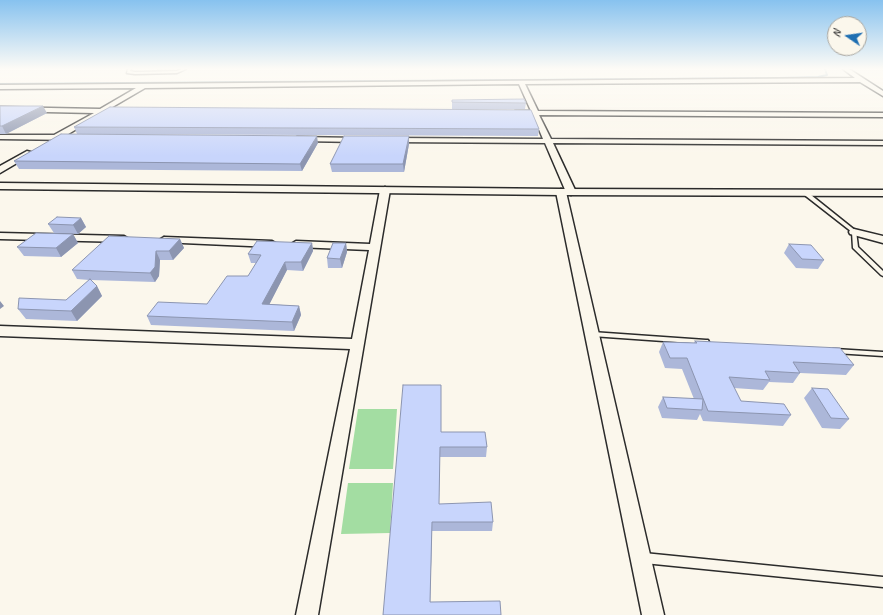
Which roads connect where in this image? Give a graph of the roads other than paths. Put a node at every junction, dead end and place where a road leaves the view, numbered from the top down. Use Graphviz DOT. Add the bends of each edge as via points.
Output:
graph roads {
  1 [pos="124,98"];
  2 [pos="528,98"];
  3 [pos="0,110"];
  4 [pos="104,110"];
  5 [pos="127,111"];
  6 [pos="504,113"];
  7 [pos="535,113"];
  8 [pos="883,114"];
  9 [pos="0,137"];
  10 [pos="56,138"];
  11 [pos="78,138"];
  12 [pos="291,139"];
  13 [pos="368,140"];
  14 [pos="384,140"];
  15 [pos="548,141"];
  16 [pos="883,143"];
  17 [pos="0,170"];
  18 [pos="0,186"];
  19 [pos="384,190"];
  20 [pos="566,192"];
  21 [pos="804,192"];
  22 [pos="883,193"];
  23 [pos="854,232"];
  24 [pos="0,236"];
  25 [pos="137,240"];
  26 [pos="152,240"];
  27 [pos="883,240"];
  28 [pos="374,247"];
  29 [pos="883,274"];
  30 [pos="0,331"];
  31 [pos="592,334"];
  32 [pos="710,342"];
  33 [pos="358,344"];
  34 [pos="828,350"];
  35 [pos="883,354"];
  36 [pos="641,558"];
  37 [pos="883,582"];
  38 [pos="307,615"];
  39 [pos="653,615"];
  1 -- 4 [label="street"];
  2 -- 7 [label="street"];
  3 -- 4 [label="street"];
  4 -- 5 [label="street"];
  4 -- 10 [label="street"];
  6 -- 7 [label="street"];
  7 -- 8 [label="street"];
  7 -- 15 [label="street"];
  9 -- 10 [label="street"];
  10 -- 11 [label="street"];
  10 -- 17 [label="street"];
  12 -- 13 [label="street"];
  14 -- 15 [label="street"];
  15 -- 16 [label="street"];
  15 -- 20 [label="street"];
  18 -- 19 [label="street"];
  19 -- 20 [label="street"];
  19 -- 28 [label="street"];
  20 -- 21 [label="street"];
  20 -- 31 [label="street"];
  21 -- 22 [label="street"];
  21 -- 23 [label="lane"];
  23 -- 27 [label="street"];
  23 -- 29 [label="lane" via="855,246"];
  24 -- 25 [label="street"];
  26 -- 28 [label="street"];
  28 -- 33 [label="street"];
  30 -- 33 [label="street"];
  31 -- 32 [label="lane"];
  31 -- 36 [label="street"];
  33 -- 38 [label="street"];
  34 -- 35 [label="lane"];
  36 -- 37 [label="lane"];
  36 -- 39 [label="street"];
}
